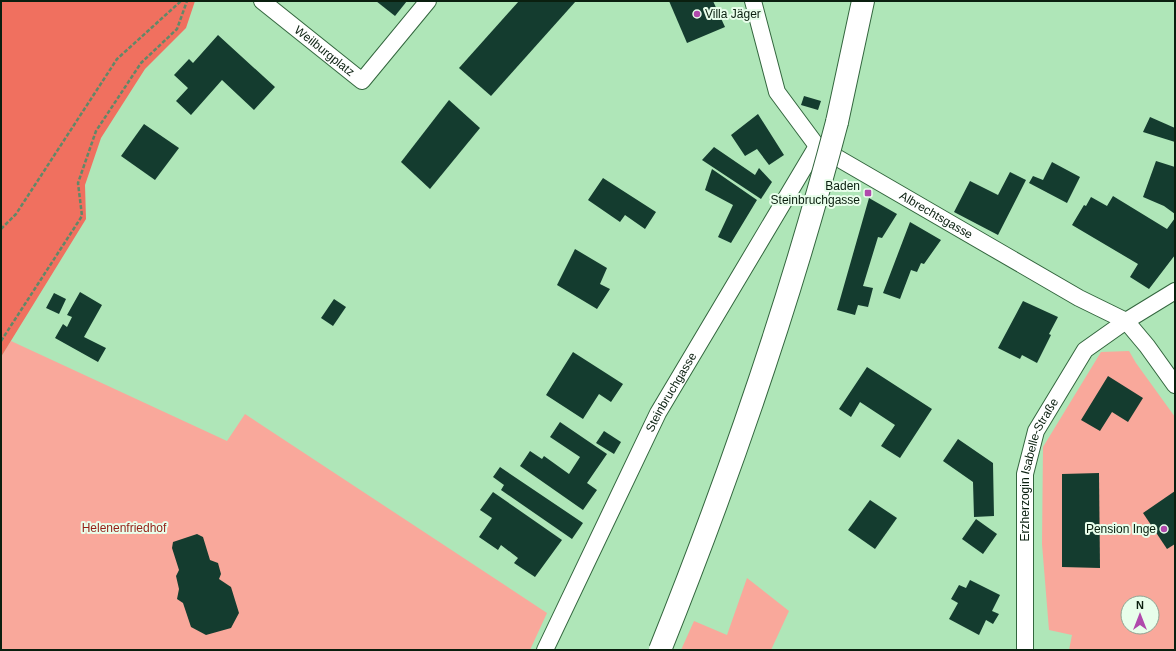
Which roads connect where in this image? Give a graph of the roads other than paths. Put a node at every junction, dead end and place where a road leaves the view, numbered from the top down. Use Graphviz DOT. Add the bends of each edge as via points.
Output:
graph roads {
  1 [pos="262,1"];
  2 [pos="428,1"];
  3 [pos="753,1"];
  4 [pos="863,1"];
  5 [pos="817,146"];
  6 [pos="1175,291"];
  7 [pos="1126,321"];
  8 [pos="1175,385"];
  9 [pos="545,650"];
  10 [pos="660,650"];
  11 [pos="1025,650"];
  1 -- 2 [label="street, Weilburgplatz" via="362,81"];
  3 -- 5 [label="street, Albrechtsgasse" via="777,92"];
  4 -- 10 [label="main road, bridge" via="837,122 785,300 733,458"];
  5 -- 7 [label="street, Albrechtsgasse" via="1079,298"];
  5 -- 9 [label="street, Steinbruchgasse" via="658,413"];
  6 -- 7 [label="street, Erzherzogin Isabelle-Straße"];
  7 -- 8 [label="street, Albrechtsgasse"];
  7 -- 11 [label="street, Erzherzogin Isabelle-Straße" via="1085,350 1036,431 1025,474"];
}
